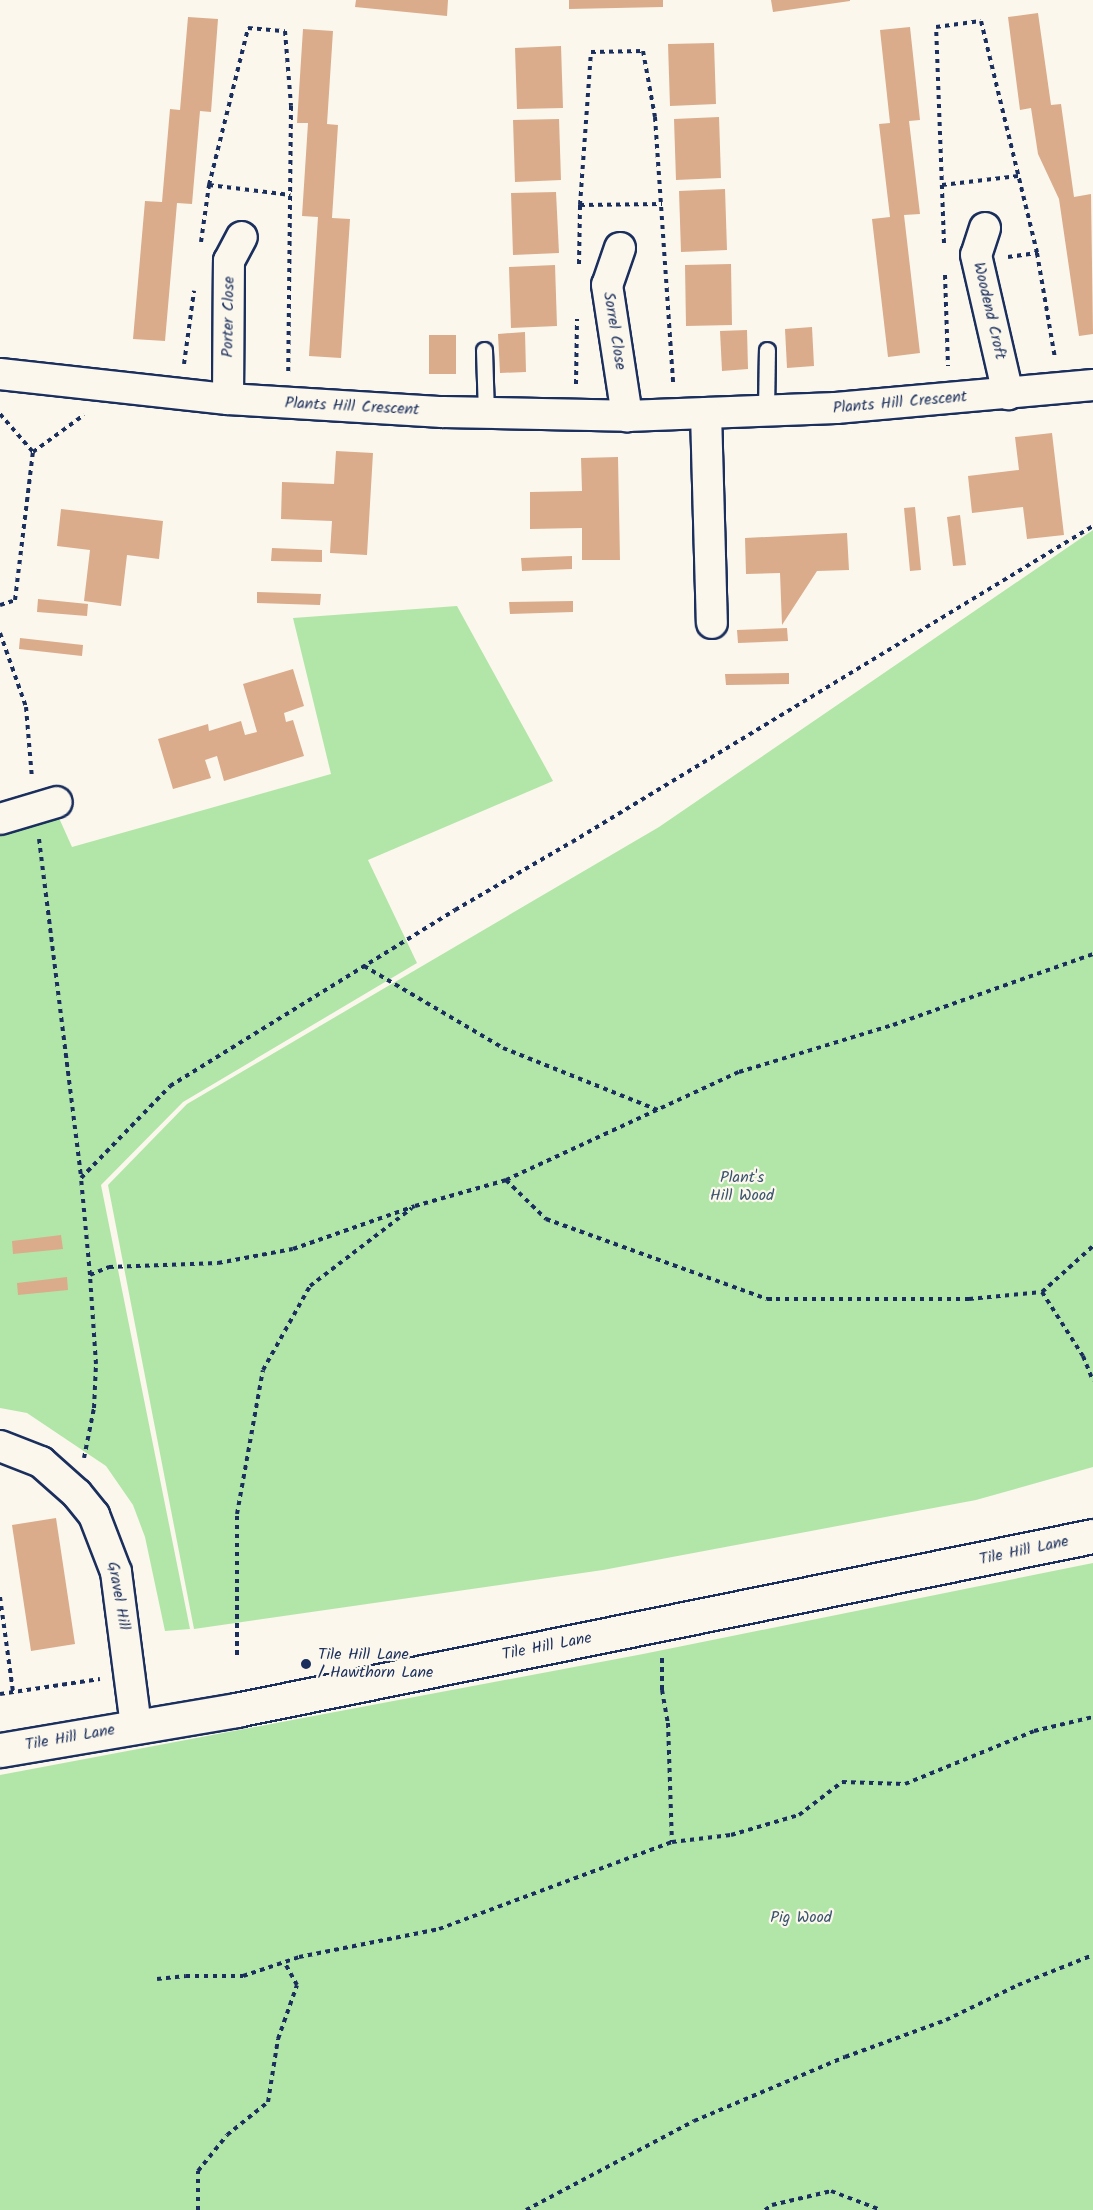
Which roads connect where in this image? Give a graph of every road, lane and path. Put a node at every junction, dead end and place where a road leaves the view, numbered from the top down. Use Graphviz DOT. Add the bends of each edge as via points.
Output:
graph roads {
  1 [pos="1018,176"];
  2 [pos="208,185"];
  3 [pos="942,185"];
  4 [pos="290,195"];
  5 [pos="662,204"];
  6 [pos="580,205"];
  7 [pos="985,228"];
  8 [pos="242,237"];
  9 [pos="620,248"];
  10 [pos="484,350"];
  11 [pos="767,350"];
  12 [pos="0,374"];
  13 [pos="1093,385"];
  14 [pos="102,386"];
  15 [pos="1008,394"];
  16 [pos="228,399"];
  17 [pos="766,411"];
  18 [pos="486,413"];
  19 [pos="706,413"];
  20 [pos="0,414"];
  21 [pos="627,416"];
  22 [pos="33,452"];
  23 [pos="1093,526"];
  24 [pos="0,605"];
  25 [pos="712,623"];
  26 [pos="0,633"];
  27 [pos="46,805"];
  28 [pos="0,819"];
  29 [pos="1093,954"];
  30 [pos="364,966"];
  31 [pos="659,1111"];
  32 [pos="81,1178"];
  33 [pos="506,1180"];
  34 [pos="415,1206"];
  35 [pos="1093,1246"];
  36 [pos="90,1275"];
  37 [pos="1042,1292"];
  38 [pos="1093,1381"];
  39 [pos="0,1446"];
  40 [pos="77,1494"];
  41 [pos="1093,1536"];
  42 [pos="0,1597"];
  43 [pos="237,1655"];
  44 [pos="662,1658"];
  45 [pos="130,1675"];
  46 [pos="13,1692"];
  47 [pos="0,1694"];
  48 [pos="1093,1717"];
  49 [pos="136,1727"];
  50 [pos="0,1750"];
  51 [pos="672,1842"];
  52 [pos="1093,1955"];
  53 [pos="284,1962"];
  54 [pos="157,1979"];
  55 [pos="198,2210"];
  56 [pos="526,2210"];
  57 [pos="765,2210"];
  58 [pos="881,2210"];
  1 -- 3 [label="path"];
  2 -- 4 [label="path"];
  5 -- 6 [label="path"];
  7 -- 15 [label="street, Woodend Croft" via="976,255"];
  8 -- 16 [label="street, Porter Close" via="229,261"];
  9 -- 21 [label="street, Sorrel Close" via="607,285"];
  10 -- 18 [label="lane"];
  11 -- 17 [label="lane"];
  12 -- 14 [label="street, Plants Hill Crescent"];
  13 -- 15 [label="street, Plants Hill Crescent"];
  14 -- 16 [label="street, Plants Hill Crescent"];
  14 -- 22 [label="path" via="99,404"];
  15 -- 17 [label="street, Plants Hill Crescent"];
  16 -- 18 [label="street, Plants Hill Crescent"];
  17 -- 19 [label="street, Plants Hill Crescent"];
  18 -- 21 [label="street, Plants Hill Crescent"];
  19 -- 21 [label="street, Plants Hill Crescent"];
  19 -- 25 [label="street"];
  20 -- 22 [label="path"];
  22 -- 24 [label="path" via="15,600"];
  23 -- 30 [label="path"];
  26 -- 27 [label="path" via="26,707"];
  27 -- 28 [label="street"];
  27 -- 32 [label="path"];
  29 -- 31 [label="path" via="893,1025 739,1072"];
  30 -- 31 [label="path" via="503,1048"];
  30 -- 32 [label="path" via="170,1086"];
  31 -- 33 [label="path"];
  32 -- 36 [label="path"];
  33 -- 34 [label="path"];
  33 -- 37 [label="path" via="546,1219 767,1299 969,1299"];
  34 -- 36 [label="path" via="293,1249 218,1263 109,1267"];
  34 -- 43 [label="path" via="310,1286 263,1370 237,1514"];
  35 -- 37 [label="path"];
  36 -- 40 [label="path" via="96,1364 94,1408"];
  37 -- 38 [label="path" via="1083,1356"];
  39 -- 40 [label="street, Gravel Hill" via="41,1462"];
  40 -- 45 [label="street, Gravel Hill" via="94,1515 116,1572"];
  41 -- 49 [label="main road, Tile Hill Lane"];
  42 -- 46 [label="path"];
  44 -- 51 [label="path"];
  45 -- 46 [label="path"];
  45 -- 49 [label="street, Gravel Hill"];
  46 -- 47 [label="path"];
  48 -- 51 [label="path" via="1034,1731 904,1784 842,1782 800,1815 731,1835"];
  49 -- 50 [label="main road, Tile Hill Lane"];
  51 -- 53 [label="path" via="439,1929"];
  52 -- 56 [label="path" via="946,2020 845,2057 694,2121"];
  53 -- 54 [label="path" via="243,1976"];
  53 -- 55 [label="path" via="297,1984 278,2039 268,2102 227,2135 198,2171"];
  57 -- 58 [label="path" via="831,2191"];
}
